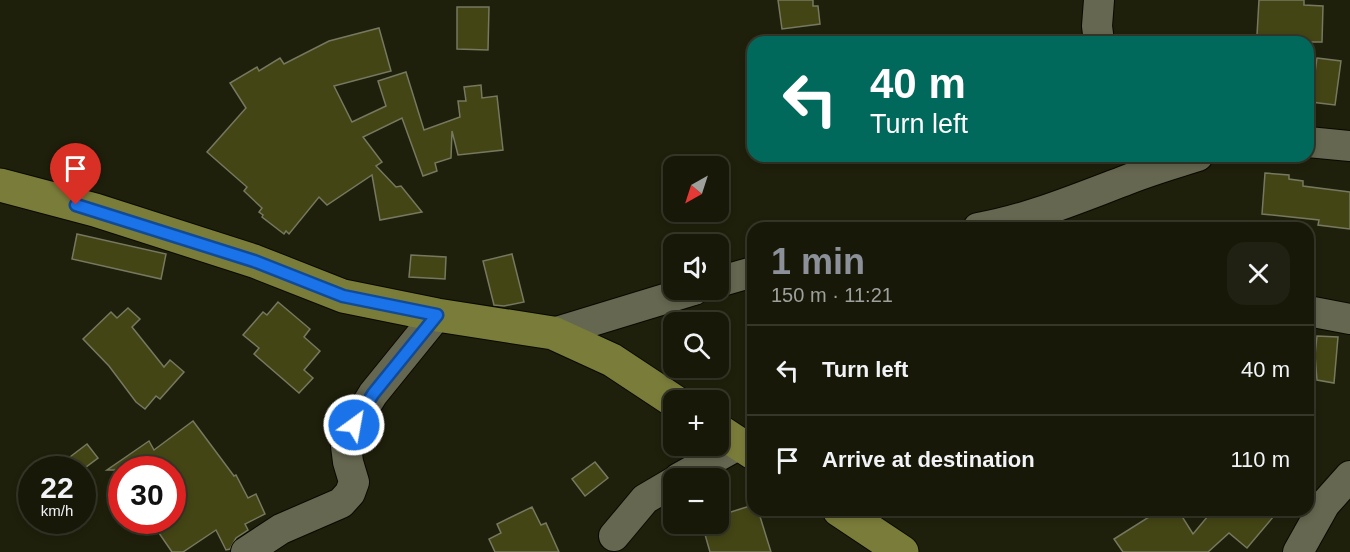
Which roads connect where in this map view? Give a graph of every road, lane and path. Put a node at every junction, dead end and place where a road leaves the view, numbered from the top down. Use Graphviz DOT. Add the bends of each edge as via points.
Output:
graph roads {
  1 [pos="1099,0"];
  2 [pos="1098,36"];
  3 [pos="1314,143"];
  4 [pos="1350,146"];
  5 [pos="1161,162"];
  6 [pos="1124,168"];
  7 [pos="0,185"];
  8 [pos="1008,222"];
  9 [pos="747,274"];
  10 [pos="729,279"];
  11 [pos="663,299"];
  12 [pos="1314,312"];
  13 [pos="437,315"];
  14 [pos="1350,319"];
  15 [pos="553,333"];
  16 [pos="663,393"];
  17 [pos="737,442"];
  18 [pos="695,468"];
  19 [pos="1350,476"];
  20 [pos="663,488"];
  21 [pos="848,516"];
  22 [pos="614,536"];
  23 [pos="246,552"];
  24 [pos="902,552"];
  25 [pos="1298,552"];
  1 -- 2 [label="street"];
  3 -- 4 [label="street"];
  5 -- 6 [label="street"];
  6 -- 8 [label="street" via="1049,210"];
  7 -- 13 [label="main road" via="118,217 254,261 343,296"];
  9 -- 10 [label="street"];
  11 -- 15 [label="street"];
  12 -- 14 [label="street"];
  13 -- 15 [label="main road"];
  13 -- 23 [label="street" via="373,394 354,425 346,446 354,482 341,503 281,529"];
  15 -- 16 [label="main road" via="612,360"];
  17 -- 18 [label="street"];
  19 -- 25 [label="street" via="1325,504"];
  20 -- 22 [label="street" via="645,499"];
  21 -- 24 [label="main road"];
}
